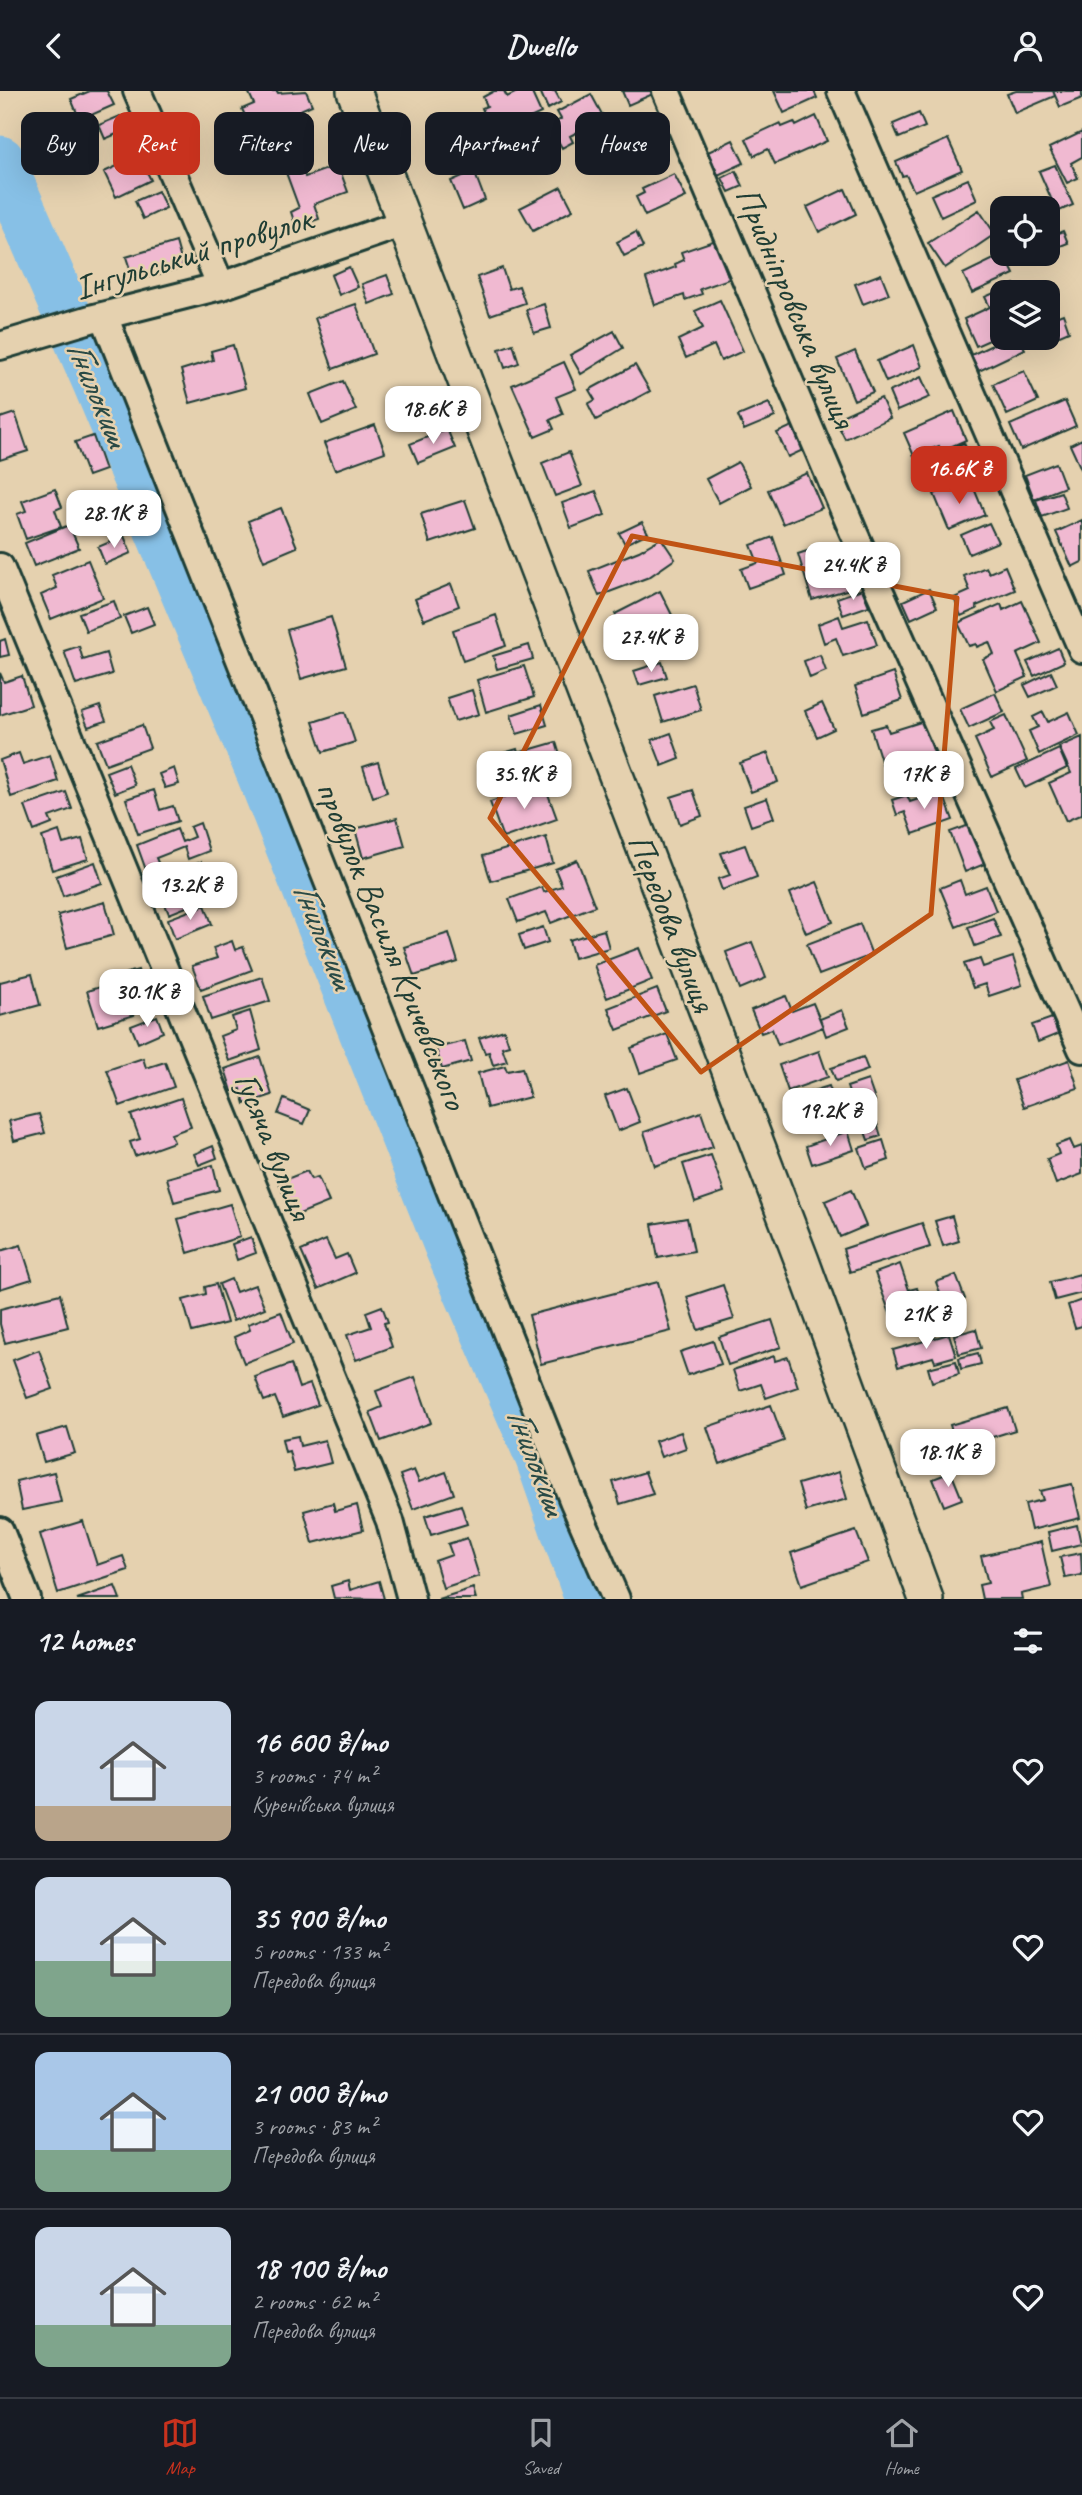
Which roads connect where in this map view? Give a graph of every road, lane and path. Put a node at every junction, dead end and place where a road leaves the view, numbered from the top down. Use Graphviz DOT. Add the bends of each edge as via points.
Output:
graph roads {
  1 [pos="137,91"];
  2 [pos="354,91"];
  3 [pos="666,91"];
  4 [pos="841,91"];
  5 [pos="404,223"];
  6 [pos="220,286"];
  7 [pos="99,317"];
  8 [pos="0,347"];
  9 [pos="0,567"];
  10 [pos="1082,649"];
  11 [pos="1082,1049"];
  12 [pos="0,1531"];
  13 [pos="27,1599"];
  14 [pos="411,1599"];
  15 [pos="616,1599"];
  16 [pos="926,1599"];
  1 -- 6 [label="street"];
  2 -- 5 [label="main road, Передова вулиця"];
  3 -- 11 [label="street, Придніпровська вулиця"];
  4 -- 10 [label="street"];
  5 -- 6 [label="street, Інгульський провулок"];
  5 -- 16 [label="main road, Передова вулиця" via="797,1248"];
  6 -- 7 [label="street, Інгульський провулок"];
  7 -- 8 [label="street, Інгульський провулок"];
  7 -- 15 [label="street, провулок Василя Кричевського"];
  9 -- 14 [label="street, Гусяча вулиця" via="390,1521"];
  12 -- 13 [label="street"];
}
